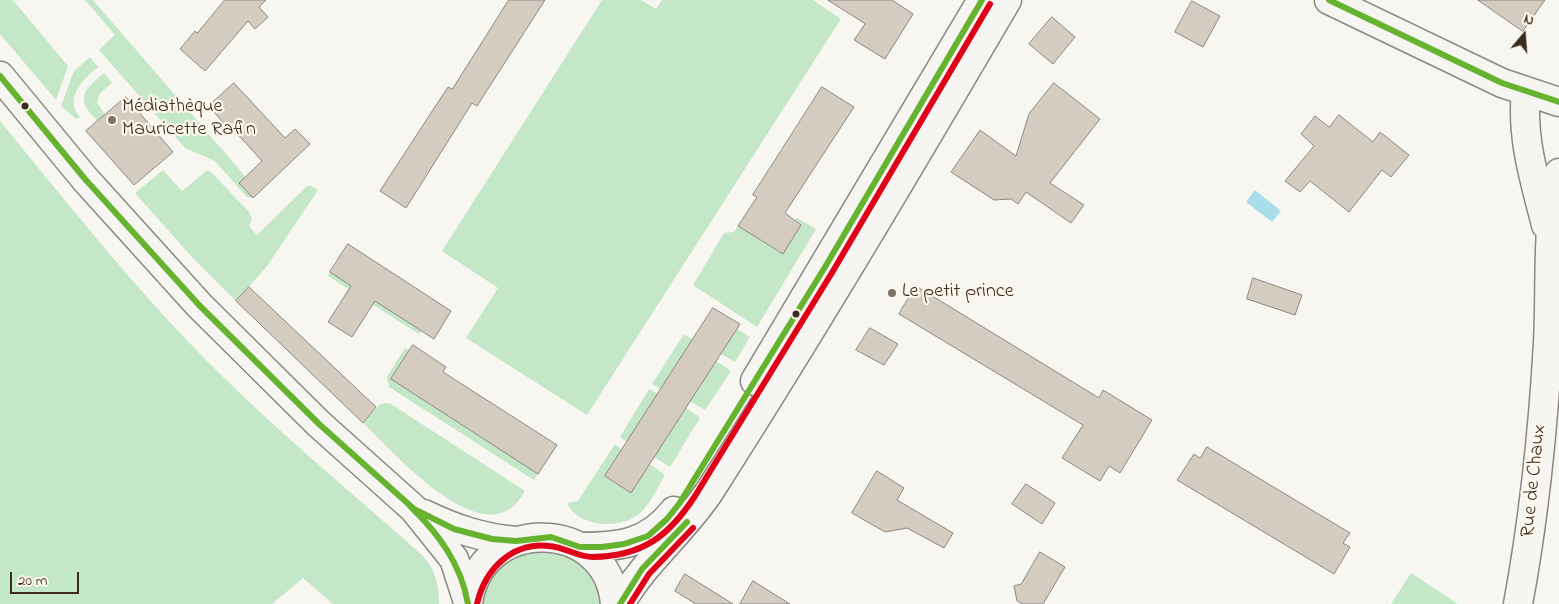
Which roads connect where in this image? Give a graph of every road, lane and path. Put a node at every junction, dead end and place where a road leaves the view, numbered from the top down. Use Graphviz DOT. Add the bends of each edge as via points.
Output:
graph roads {
  1 [pos="982,0"];
  2 [pos="1007,0"];
  3 [pos="1329,0"];
  4 [pos="0,76"];
  5 [pos="1526,92"];
  6 [pos="1559,102"];
  7 [pos="1559,173"];
  8 [pos="1549,237"];
  9 [pos="414,509"];
  10 [pos="516,541"];
  11 [pos="580,547"];
  12 [pos="468,603"];
  13 [pos="615,604"];
  14 [pos="620,604"];
  15 [pos="1518,604"];
  1 -- 11 [label="main road" via="825,267 679,504 648,536 624,544"];
  2 -- 14 [label="main road" via="709,492 679,532 642,569"];
  3 -- 5 [label="main road"];
  4 -- 9 [label="main road" via="85,179 199,305 319,424"];
  5 -- 6 [label="main road"];
  5 -- 8 [label="main road, Rue de Chaux" via="1526,142"];
  7 -- 8 [label="main road, Rue de Chaux"];
  8 -- 15 [label="main road, Rue de Chaux" via="1550,300 1543,408 1536,489"];
  9 -- 10 [label="main road" via="454,529 492,539"];
  9 -- 12 [label="main road" via="454,559"];
  10 -- 11 [label="main road" via="551,537"];
  10 -- 12 [label="main road" via="483,565 473,582"];
  11 -- 13 [label="main road" via="604,570"];
}
